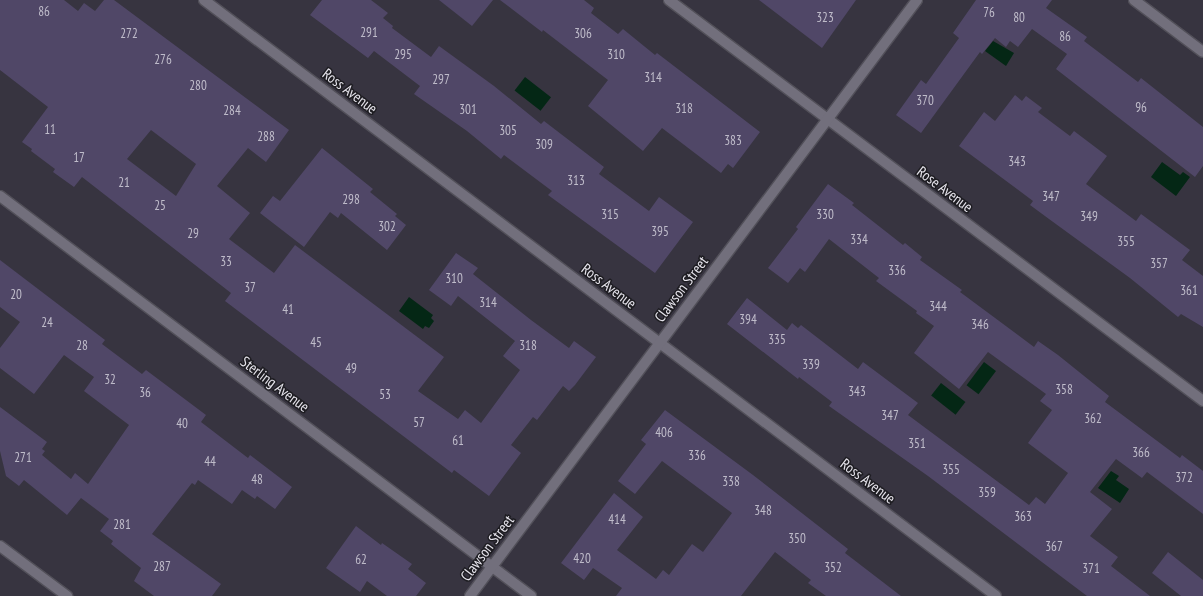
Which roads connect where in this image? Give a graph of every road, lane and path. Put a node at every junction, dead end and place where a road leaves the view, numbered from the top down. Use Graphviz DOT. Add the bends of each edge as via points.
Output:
graph roads {
  1 [pos="204,0"];
  2 [pos="669,0"];
  3 [pos="917,0"];
  4 [pos="1134,0"];
  5 [pos="1203,52"];
  6 [pos="827,119"];
  7 [pos="0,196"];
  8 [pos="659,343"];
  9 [pos="1203,401"];
  10 [pos="0,546"];
  11 [pos="492,566"];
  12 [pos="67,596"];
  13 [pos="470,596"];
  14 [pos="531,596"];
  15 [pos="996,596"];
  1 -- 8 [label="street, Ross Avenue"];
  2 -- 6 [label="street, Rose Avenue"];
  3 -- 6 [label="street, Clawson Street"];
  4 -- 5 [label="street"];
  6 -- 8 [label="street, Clawson Street"];
  6 -- 9 [label="street, Rose Avenue"];
  7 -- 11 [label="street, Sterling Avenue"];
  8 -- 11 [label="street, Clawson Street"];
  8 -- 15 [label="street, Ross Avenue"];
  10 -- 12 [label="street"];
  11 -- 13 [label="street, Clawson Street"];
  11 -- 14 [label="street, Sterling Avenue"];
}
